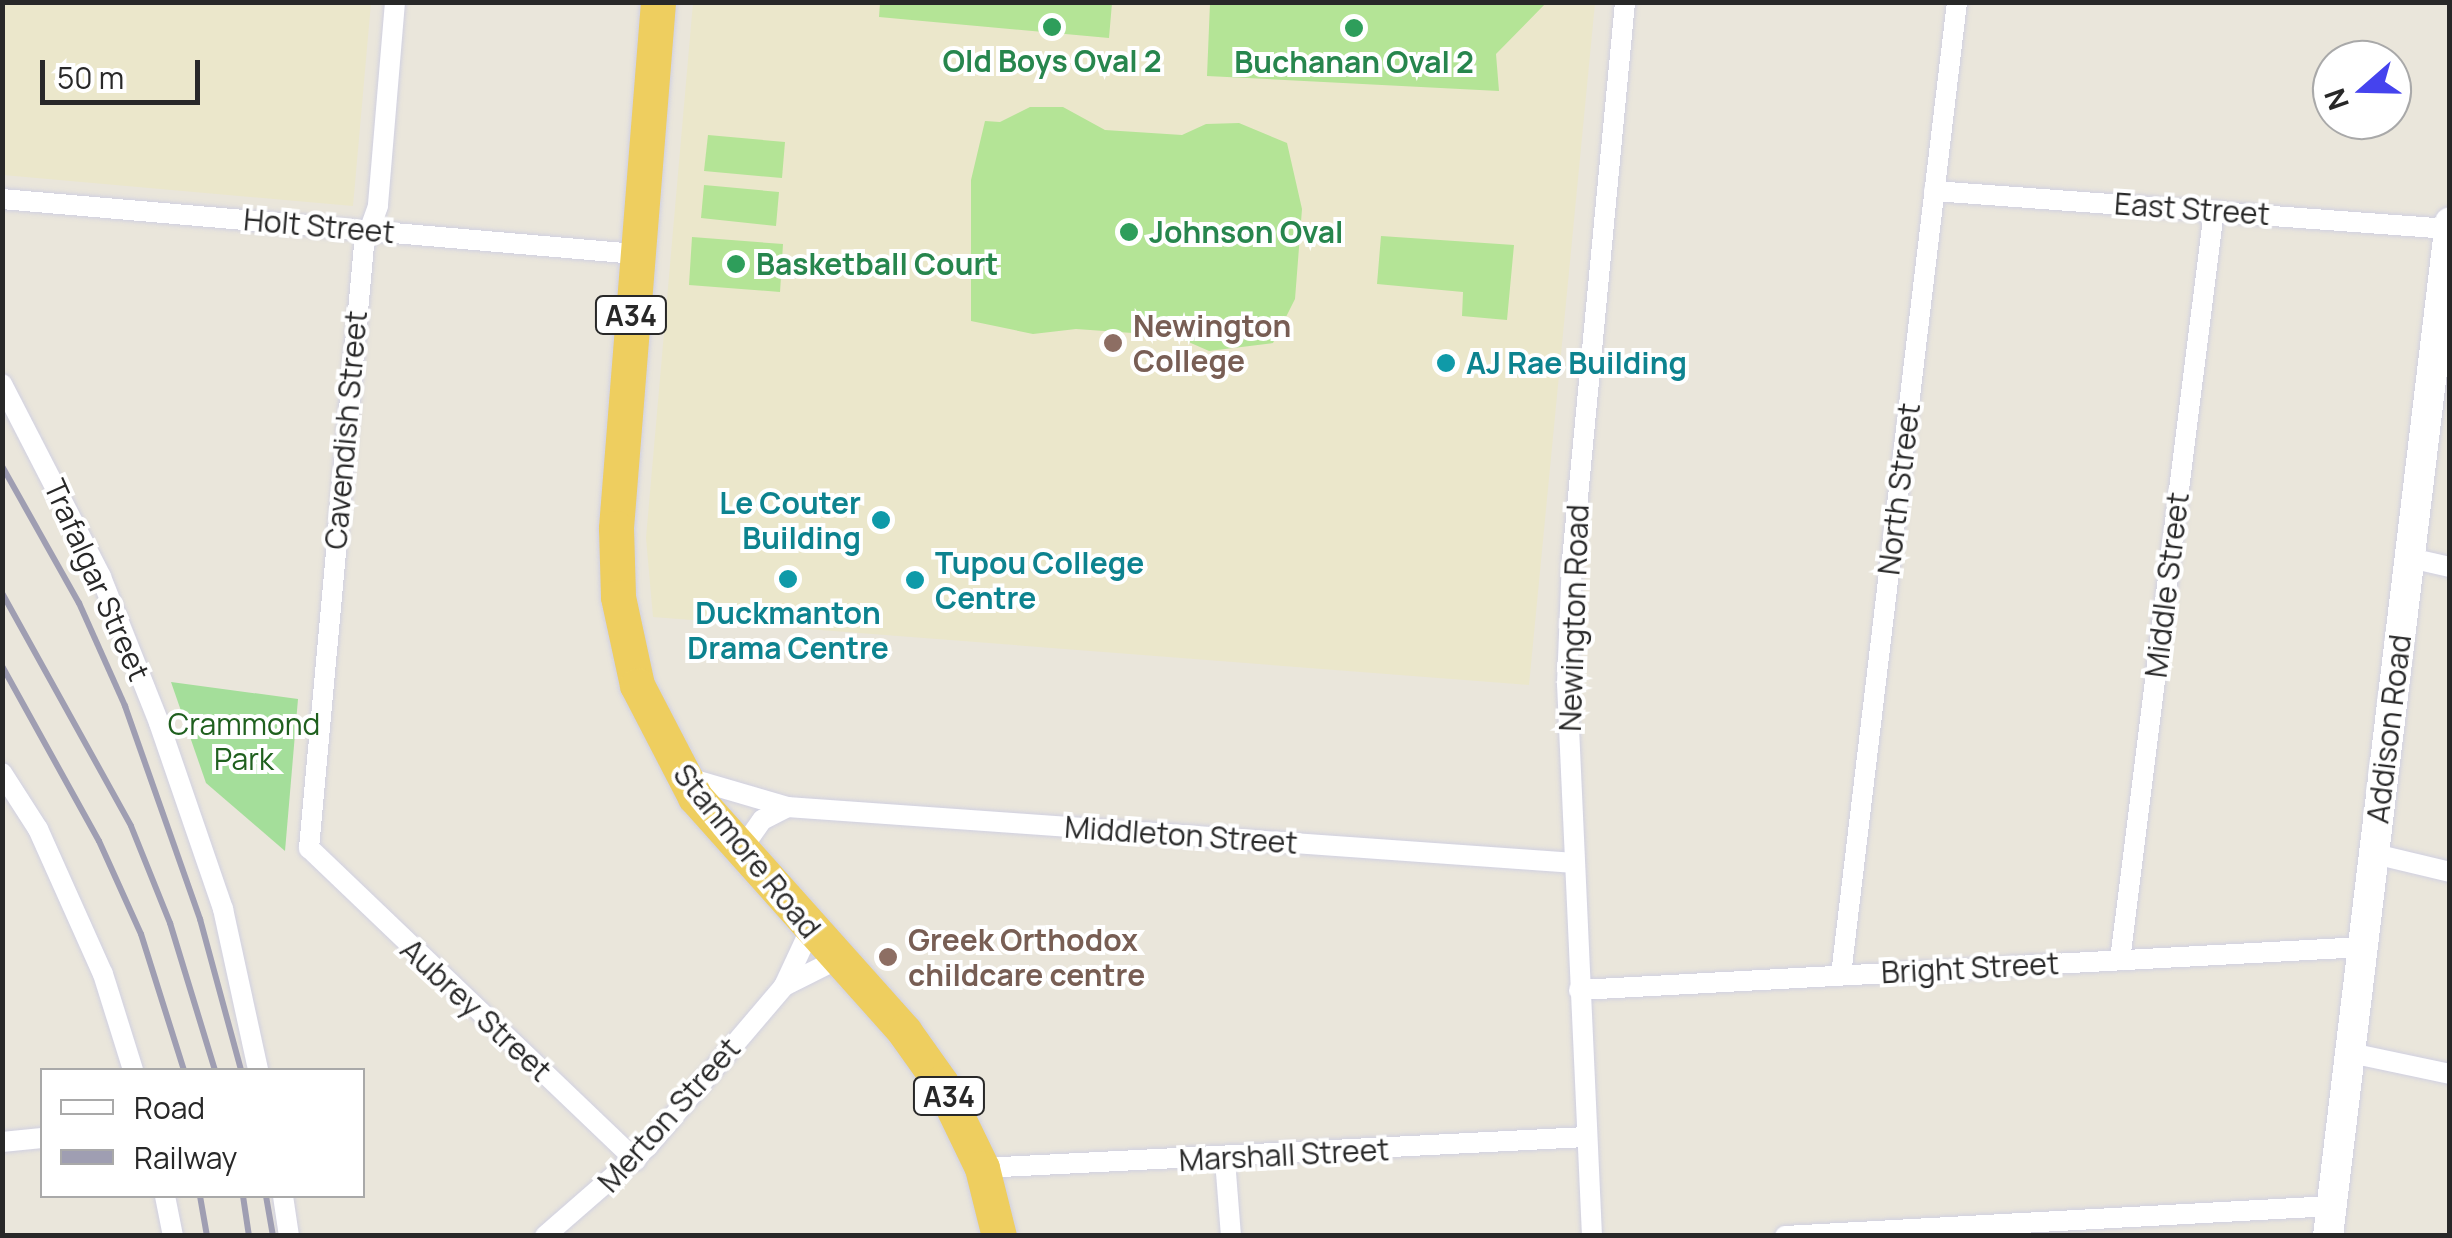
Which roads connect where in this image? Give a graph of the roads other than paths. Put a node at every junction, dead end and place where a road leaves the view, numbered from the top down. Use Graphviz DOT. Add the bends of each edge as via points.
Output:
graph roads {
  1 [pos="394,2"];
  2 [pos="658,2"];
  3 [pos="1624,2"];
  4 [pos="1957,2"];
  5 [pos="1934,191"];
  6 [pos="2,199"];
  7 [pos="2214,211"];
  8 [pos="2449,225"];
  9 [pos="370,230"];
  10 [pos="636,254"];
  11 [pos="2,384"];
  12 [pos="2410,558"];
  13 [pos="2450,568"];
  14 [pos="2,773"];
  15 [pos="681,775"];
  16 [pos="786,807"];
  17 [pos="741,850"];
  18 [pos="2375,854"];
  19 [pos="316,859"];
  20 [pos="1574,863"];
  21 [pos="2450,872"];
  22 [pos="810,930"];
  23 [pos="2362,947"];
  24 [pos="836,960"];
  25 [pos="2120,960"];
  26 [pos="1841,975"];
  27 [pos="784,986"];
  28 [pos="1579,990"];
  29 [pos="2351,1054"];
  30 [pos="132,1068"];
  31 [pos="258,1068"];
  32 [pos="2450,1074"];
  33 [pos="1585,1137"];
  34 [pos="40,1138"];
  35 [pos="2,1142"];
  36 [pos="636,1160"];
  37 [pos="1225,1160"];
  38 [pos="982,1168"];
  39 [pos="165,1198"];
  40 [pos="283,1198"];
  41 [pos="2330,1221"];
  42 [pos="173,1236"];
  43 [pos="289,1236"];
  44 [pos="545,1236"];
  45 [pos="999,1236"];
  46 [pos="1231,1236"];
  47 [pos="1592,1236"];
  48 [pos="1785,1236"];
  1 -- 9 [label="street, Cavendish Street" via="378,206"];
  2 -- 10 [label="highway, Stanmore Road / A34"];
  3 -- 20 [label="street, Newington Road" via="1572,560 1566,684"];
  4 -- 5 [label="street, North Street"];
  5 -- 7 [label="street, East Street"];
  5 -- 26 [label="street, North Street"];
  6 -- 9 [label="street, Holt Street"];
  7 -- 8 [label="street, East Street"];
  7 -- 25 [label="street, Middle Street"];
  8 -- 12 [label="main road, Addison Road"];
  9 -- 10 [label="street, Holt Street"];
  9 -- 19 [label="street, Cavendish Street" via="308,837"];
  10 -- 15 [label="highway, Stanmore Road / A34" via="616,528 618,597 636,685"];
  11 -- 31 [label="street, Trafalgar Street" via="100,577 165,737 223,910"];
  12 -- 13 [label="street"];
  12 -- 18 [label="main road, Addison Road"];
  14 -- 30 [label="street" via="38,829 103,974"];
  15 -- 16 [label="street, Middleton Street"];
  15 -- 17 [label="highway, Stanmore Road / A34"];
  16 -- 17 [label="street" via="762,820"];
  16 -- 20 [label="street, Middleton Street"];
  17 -- 22 [label="highway, Stanmore Road / A34"];
  18 -- 21 [label="street"];
  18 -- 23 [label="main road, Addison Road"];
  19 -- 36 [label="street, Aubrey Street"];
  20 -- 28 [label="street, Newington Road"];
  22 -- 24 [label="highway, Stanmore Road / A34"];
  22 -- 27 [label="street, Merton Street"];
  23 -- 25 [label="street, Bright Street"];
  23 -- 29 [label="main road, Addison Road"];
  24 -- 27 [label="street, Merton Street"];
  24 -- 38 [label="highway, Stanmore Road / A34" via="924,1058"];
  25 -- 26 [label="street, Bright Street"];
  26 -- 28 [label="street, Bright Street"];
  27 -- 36 [label="street, Merton Street"];
  28 -- 33 [label="street, Newington Road"];
  29 -- 32 [label="street"];
  29 -- 41 [label="main road, Addison Road"];
  33 -- 37 [label="street, Marshall Street"];
  33 -- 47 [label="street, Newington Road"];
  34 -- 35 [label="street"];
  36 -- 44 [label="street, Merton Street"];
  37 -- 38 [label="street, Marshall Street"];
  37 -- 46 [label="street"];
  38 -- 45 [label="highway, Stanmore Road / A34"];
  39 -- 42 [label="street"];
  40 -- 43 [label="street"];
  41 -- 48 [label="street"];
}
